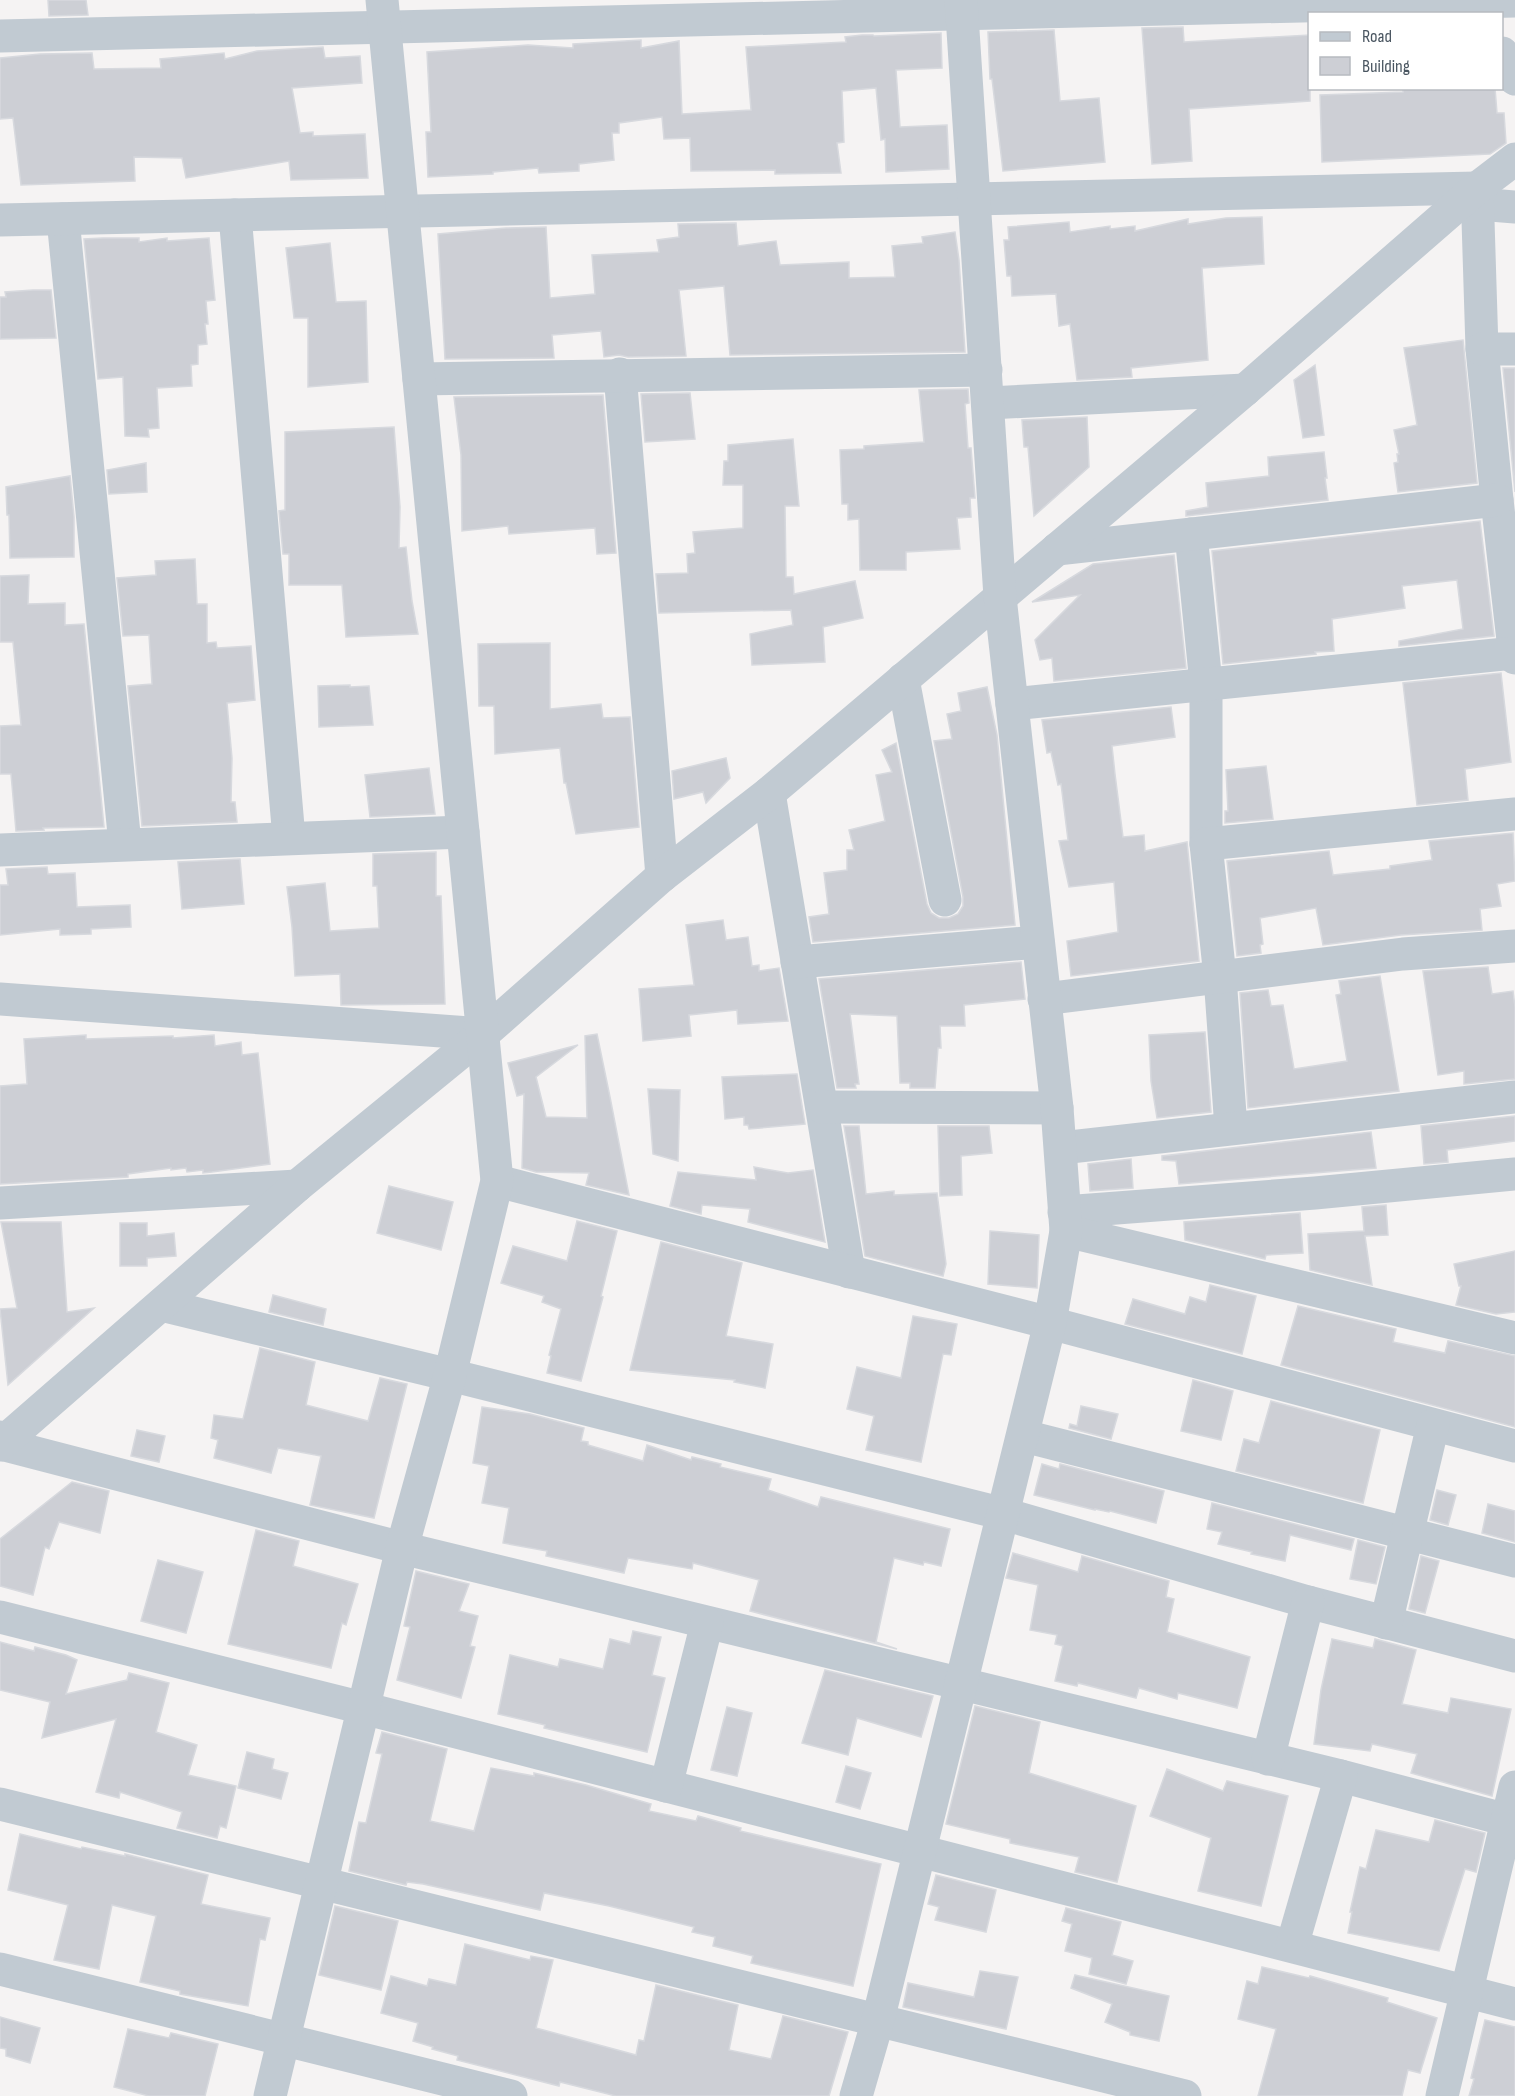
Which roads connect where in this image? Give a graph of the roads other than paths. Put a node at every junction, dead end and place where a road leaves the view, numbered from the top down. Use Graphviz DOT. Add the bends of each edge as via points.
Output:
graph roads {
  1 [pos="1515,1"];
  2 [pos="1476,5"];
  3 [pos="962,7"];
  4 [pos="383,13"];
  5 [pos="0,36"];
  6 [pos="1503,55"];
  7 [pos="1515,79"];
  8 [pos="1515,159"];
  9 [pos="1478,196"];
  10 [pos="975,199"];
  11 [pos="1515,207"];
  12 [pos="402,211"];
  13 [pos="235,215"];
  14 [pos="63,219"];
  15 [pos="0,220"];
  16 [pos="1482,349"];
  17 [pos="1515,349"];
  18 [pos="986,370"];
  19 [pos="620,374"];
  20 [pos="419,379"];
  21 [pos="1245,390"];
  22 [pos="989,404"];
  23 [pos="1497,500"];
  24 [pos="1508,531"];
  25 [pos="1191,534"];
  26 [pos="1057,549"];
  27 [pos="1000,597"];
  28 [pos="1515,655"];
  29 [pos="903,679"];
  30 [pos="1206,684"];
  31 [pos="1012,704"];
  32 [pos="769,793"];
  33 [pos="1515,814"];
  34 [pos="463,832"];
  35 [pos="289,838"];
  36 [pos="125,844"];
  37 [pos="1206,844"];
  38 [pos="0,850"];
  39 [pos="662,876"];
  40 [pos="945,900"];
  41 [pos="1038,942"];
  42 [pos="1515,946"];
  43 [pos="797,962"];
  44 [pos="1220,977"];
  45 [pos="0,999"];
  46 [pos="1044,999"];
  47 [pos="483,1034"];
  48 [pos="1515,1097"];
  49 [pos="822,1107"];
  50 [pos="1058,1108"];
  51 [pos="1230,1128"];
  52 [pos="1061,1148"];
  53 [pos="1515,1174"];
  54 [pos="497,1181"];
  55 [pos="297,1186"];
  56 [pos="0,1203"];
  57 [pos="1065,1221"];
  58 [pos="849,1272"];
  59 [pos="161,1305"];
  60 [pos="1050,1323"];
  61 [pos="1515,1338"];
  62 [pos="450,1375"];
  63 [pos="1433,1425"];
  64 [pos="1023,1436"];
  65 [pos="0,1437"];
  66 [pos="0,1444"];
  67 [pos="1515,1446"];
  68 [pos="1004,1514"];
  69 [pos="1408,1534"];
  70 [pos="402,1548"];
  71 [pos="1515,1561"];
  72 [pos="1308,1602"];
  73 [pos="0,1617"];
  74 [pos="707,1623"];
  75 [pos="1386,1623"];
  76 [pos="1515,1656"];
  77 [pos="960,1684"];
  78 [pos="363,1708"];
  79 [pos="1268,1759"];
  80 [pos="1341,1776"];
  81 [pos="666,1786"];
  82 [pos="1515,1787"];
  83 [pos="0,1804"];
  84 [pos="1511,1821"];
  85 [pos="920,1851"];
  86 [pos="321,1883"];
  87 [pos="1292,1946"];
  88 [pos="0,1970"];
  89 [pos="1467,1992"];
  90 [pos="1515,2004"];
  91 [pos="878,2020"];
  92 [pos="284,2038"];
  93 [pos="270,2096"];
  94 [pos="511,2096"];
  95 [pos="856,2096"];
  96 [pos="1185,2096"];
  97 [pos="1442,2096"];
  1 -- 2 [label="street"];
  2 -- 3 [label="street"];
  3 -- 4 [label="street"];
  3 -- 10 [label="street"];
  4 -- 5 [label="street"];
  4 -- 12 [label="street"];
  6 -- 7 [label="street"];
  8 -- 9 [label="street"];
  9 -- 10 [label="street"];
  9 -- 11 [label="street"];
  9 -- 16 [label="street"];
  9 -- 21 [label="street"];
  10 -- 12 [label="street"];
  10 -- 18 [label="street"];
  12 -- 13 [label="street"];
  12 -- 20 [label="street"];
  13 -- 14 [label="street"];
  13 -- 35 [label="street"];
  14 -- 15 [label="street"];
  14 -- 36 [label="street"];
  16 -- 17 [label="street"];
  16 -- 23 [label="street"];
  18 -- 19 [label="street"];
  18 -- 22 [label="street"];
  19 -- 20 [label="street"];
  19 -- 39 [label="street"];
  20 -- 34 [label="street"];
  21 -- 22 [label="street"];
  21 -- 26 [label="street"];
  22 -- 27 [label="street"];
  23 -- 24 [label="street"];
  23 -- 25 [label="street"];
  24 -- 28 [label="street"];
  25 -- 26 [label="street"];
  25 -- 30 [label="street"];
  26 -- 27 [label="street"];
  27 -- 29 [label="street"];
  27 -- 31 [label="street"];
  28 -- 30 [label="street"];
  29 -- 32 [label="street"];
  29 -- 40 [label="street"];
  30 -- 31 [label="street"];
  30 -- 37 [label="street"];
  31 -- 41 [label="street"];
  32 -- 39 [label="street"];
  32 -- 43 [label="street"];
  33 -- 37 [label="street"];
  34 -- 35 [label="street"];
  34 -- 47 [label="street"];
  35 -- 36 [label="street"];
  36 -- 38 [label="street"];
  37 -- 44 [label="street"];
  39 -- 47 [label="street"];
  41 -- 43 [label="street"];
  41 -- 46 [label="street"];
  42 -- 44 [label="street" via="1403,954"];
  43 -- 49 [label="street"];
  44 -- 46 [label="street"];
  44 -- 51 [label="street"];
  45 -- 47 [label="street"];
  46 -- 50 [label="street"];
  47 -- 54 [label="street"];
  47 -- 55 [label="street"];
  48 -- 51 [label="street"];
  49 -- 50 [label="street"];
  49 -- 58 [label="street"];
  50 -- 52 [label="street"];
  51 -- 52 [label="street"];
  52 -- 57 [label="street"];
  53 -- 57 [label="street"];
  54 -- 58 [label="street"];
  54 -- 62 [label="street"];
  55 -- 56 [label="street"];
  55 -- 59 [label="street"];
  57 -- 60 [label="street"];
  57 -- 61 [label="street"];
  58 -- 60 [label="street"];
  59 -- 62 [label="street"];
  59 -- 66 [label="street"];
  60 -- 63 [label="street"];
  60 -- 64 [label="street"];
  62 -- 68 [label="street"];
  62 -- 70 [label="street"];
  63 -- 67 [label="street"];
  63 -- 69 [label="street"];
  64 -- 68 [label="street"];
  64 -- 69 [label="street"];
  65 -- 66 [label="street"];
  66 -- 70 [label="street"];
  68 -- 72 [label="street"];
  68 -- 77 [label="street"];
  69 -- 71 [label="street"];
  69 -- 75 [label="street"];
  70 -- 74 [label="street"];
  70 -- 78 [label="street"];
  72 -- 75 [label="street"];
  72 -- 79 [label="street"];
  73 -- 78 [label="street"];
  74 -- 77 [label="street"];
  74 -- 81 [label="street"];
  75 -- 76 [label="street"];
  77 -- 79 [label="street"];
  77 -- 85 [label="street"];
  78 -- 81 [label="street"];
  78 -- 86 [label="street"];
  79 -- 80 [label="street"];
  80 -- 84 [label="street"];
  80 -- 87 [label="street"];
  81 -- 85 [label="street"];
  82 -- 84 [label="street"];
  83 -- 86 [label="street"];
  84 -- 89 [label="street"];
  85 -- 87 [label="street"];
  85 -- 91 [label="street"];
  86 -- 91 [label="street"];
  86 -- 92 [label="street"];
  87 -- 89 [label="street"];
  88 -- 92 [label="street"];
  89 -- 90 [label="street"];
  89 -- 97 [label="street"];
  91 -- 95 [label="street"];
  91 -- 96 [label="street"];
  92 -- 93 [label="street"];
  92 -- 94 [label="street"];
}
